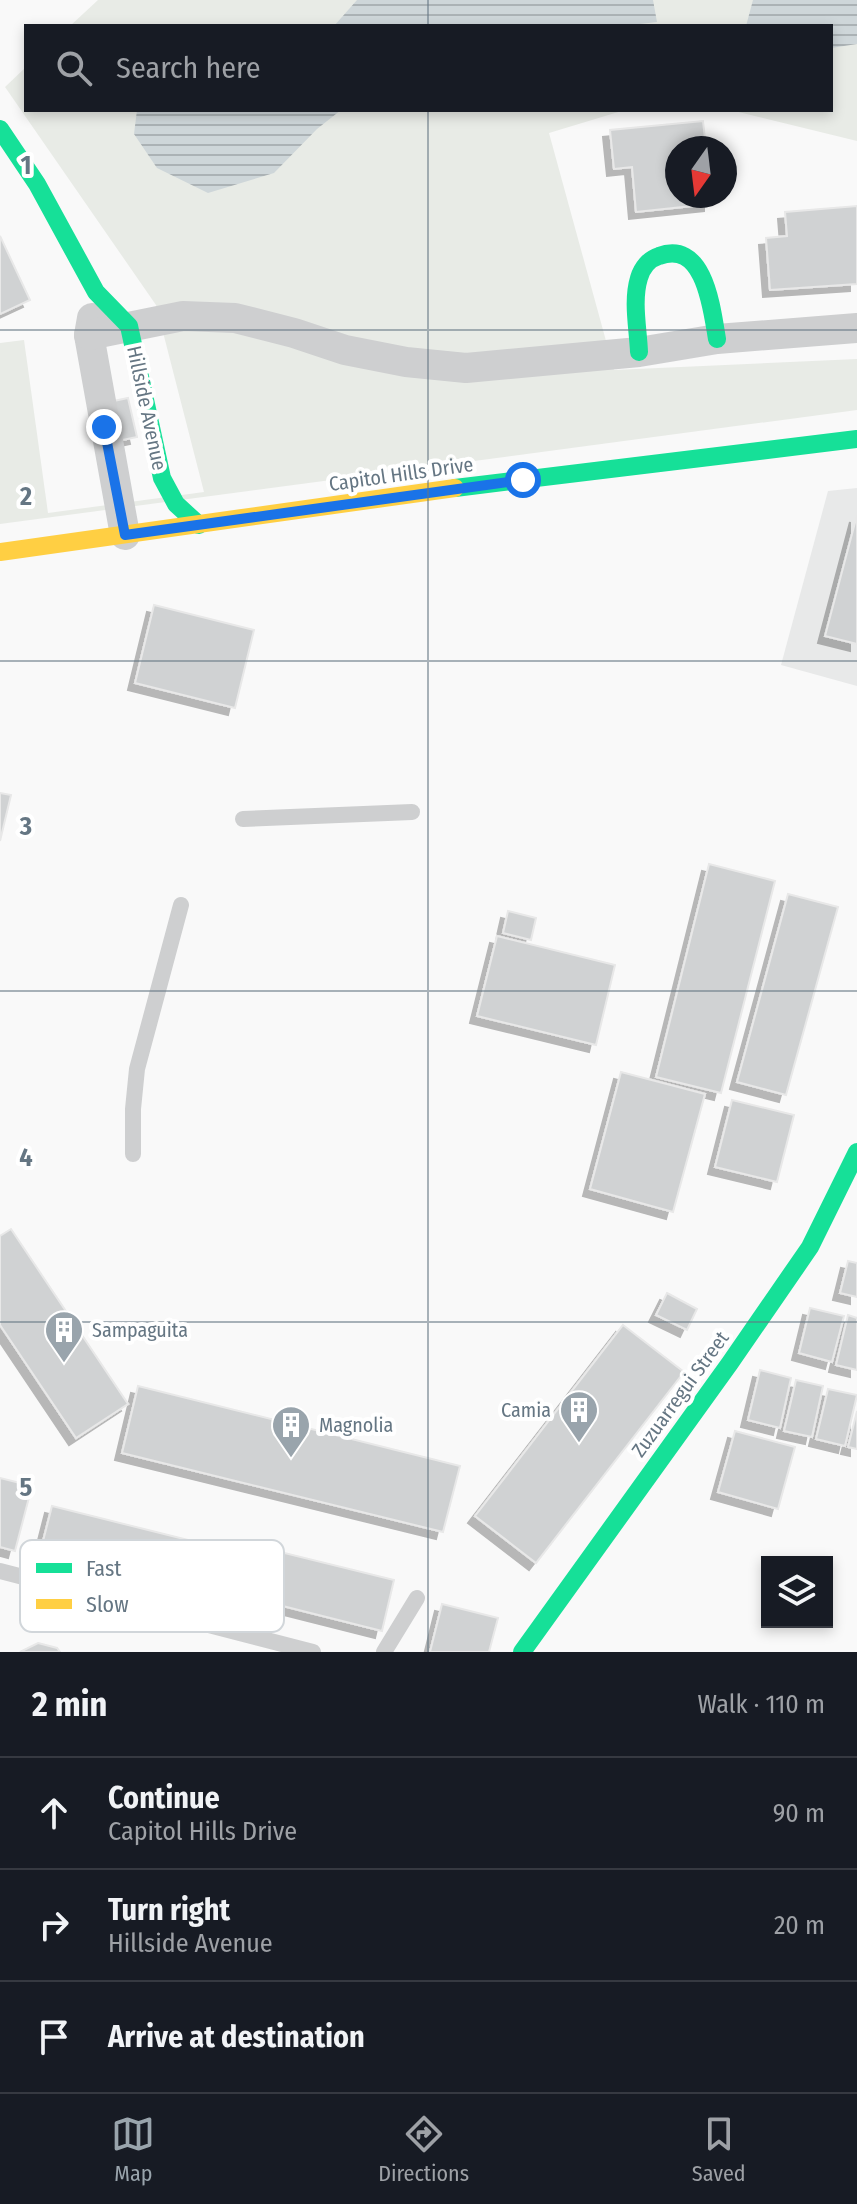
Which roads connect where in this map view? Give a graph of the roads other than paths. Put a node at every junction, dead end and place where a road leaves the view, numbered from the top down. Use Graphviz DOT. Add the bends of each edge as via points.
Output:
graph roads {
  1 [pos="0,129"];
  2 [pos="96,292"];
  3 [pos="129,326"];
  4 [pos="857,328"];
  5 [pos="89,335"];
  6 [pos="717,339"];
  7 [pos="639,352"];
  8 [pos="857,439"];
  9 [pos="199,525"];
  10 [pos="125,535"];
  11 [pos="0,552"];
  12 [pos="412,812"];
  13 [pos="243,819"];
  14 [pos="181,905"];
  15 [pos="857,1152"];
  16 [pos="133,1154"];
  17 [pos="0,1571"];
  18 [pos="20,1576"];
  19 [pos="417,1598"];
  20 [pos="236,1632"];
  21 [pos="313,1652"];
  22 [pos="384,1652"];
  23 [pos="522,1652"];
  1 -- 2 [label="street, Hillside Avenue"];
  2 -- 3 [label="street, Hillside Avenue"];
  2 -- 5 [label="street"];
  3 -- 5 [label="street"];
  3 -- 7 [label="street" via="183,316 235,318 345,350 466,368"];
  3 -- 9 [label="street, Hillside Avenue" via="162,478 176,504"];
  4 -- 6 [label="street"];
  5 -- 10 [label="street"];
  6 -- 7 [label="street"];
  6 -- 7 [label="street" via="703,274 691,258 657,255 638,279"];
  8 -- 9 [label="street, Capitol Hills Drive"];
  9 -- 10 [label="street, Capitol Hills Drive"];
  10 -- 11 [label="street, Capitol Hills Drive"];
  12 -- 13 [label="lane"];
  14 -- 16 [label="lane" via="137,1069"];
  15 -- 23 [label="street, Zuzuarregui Street" via="810,1247"];
  17 -- 18 [label="lane"];
  19 -- 22 [label="lane"];
  20 -- 21 [label="lane"];
}
